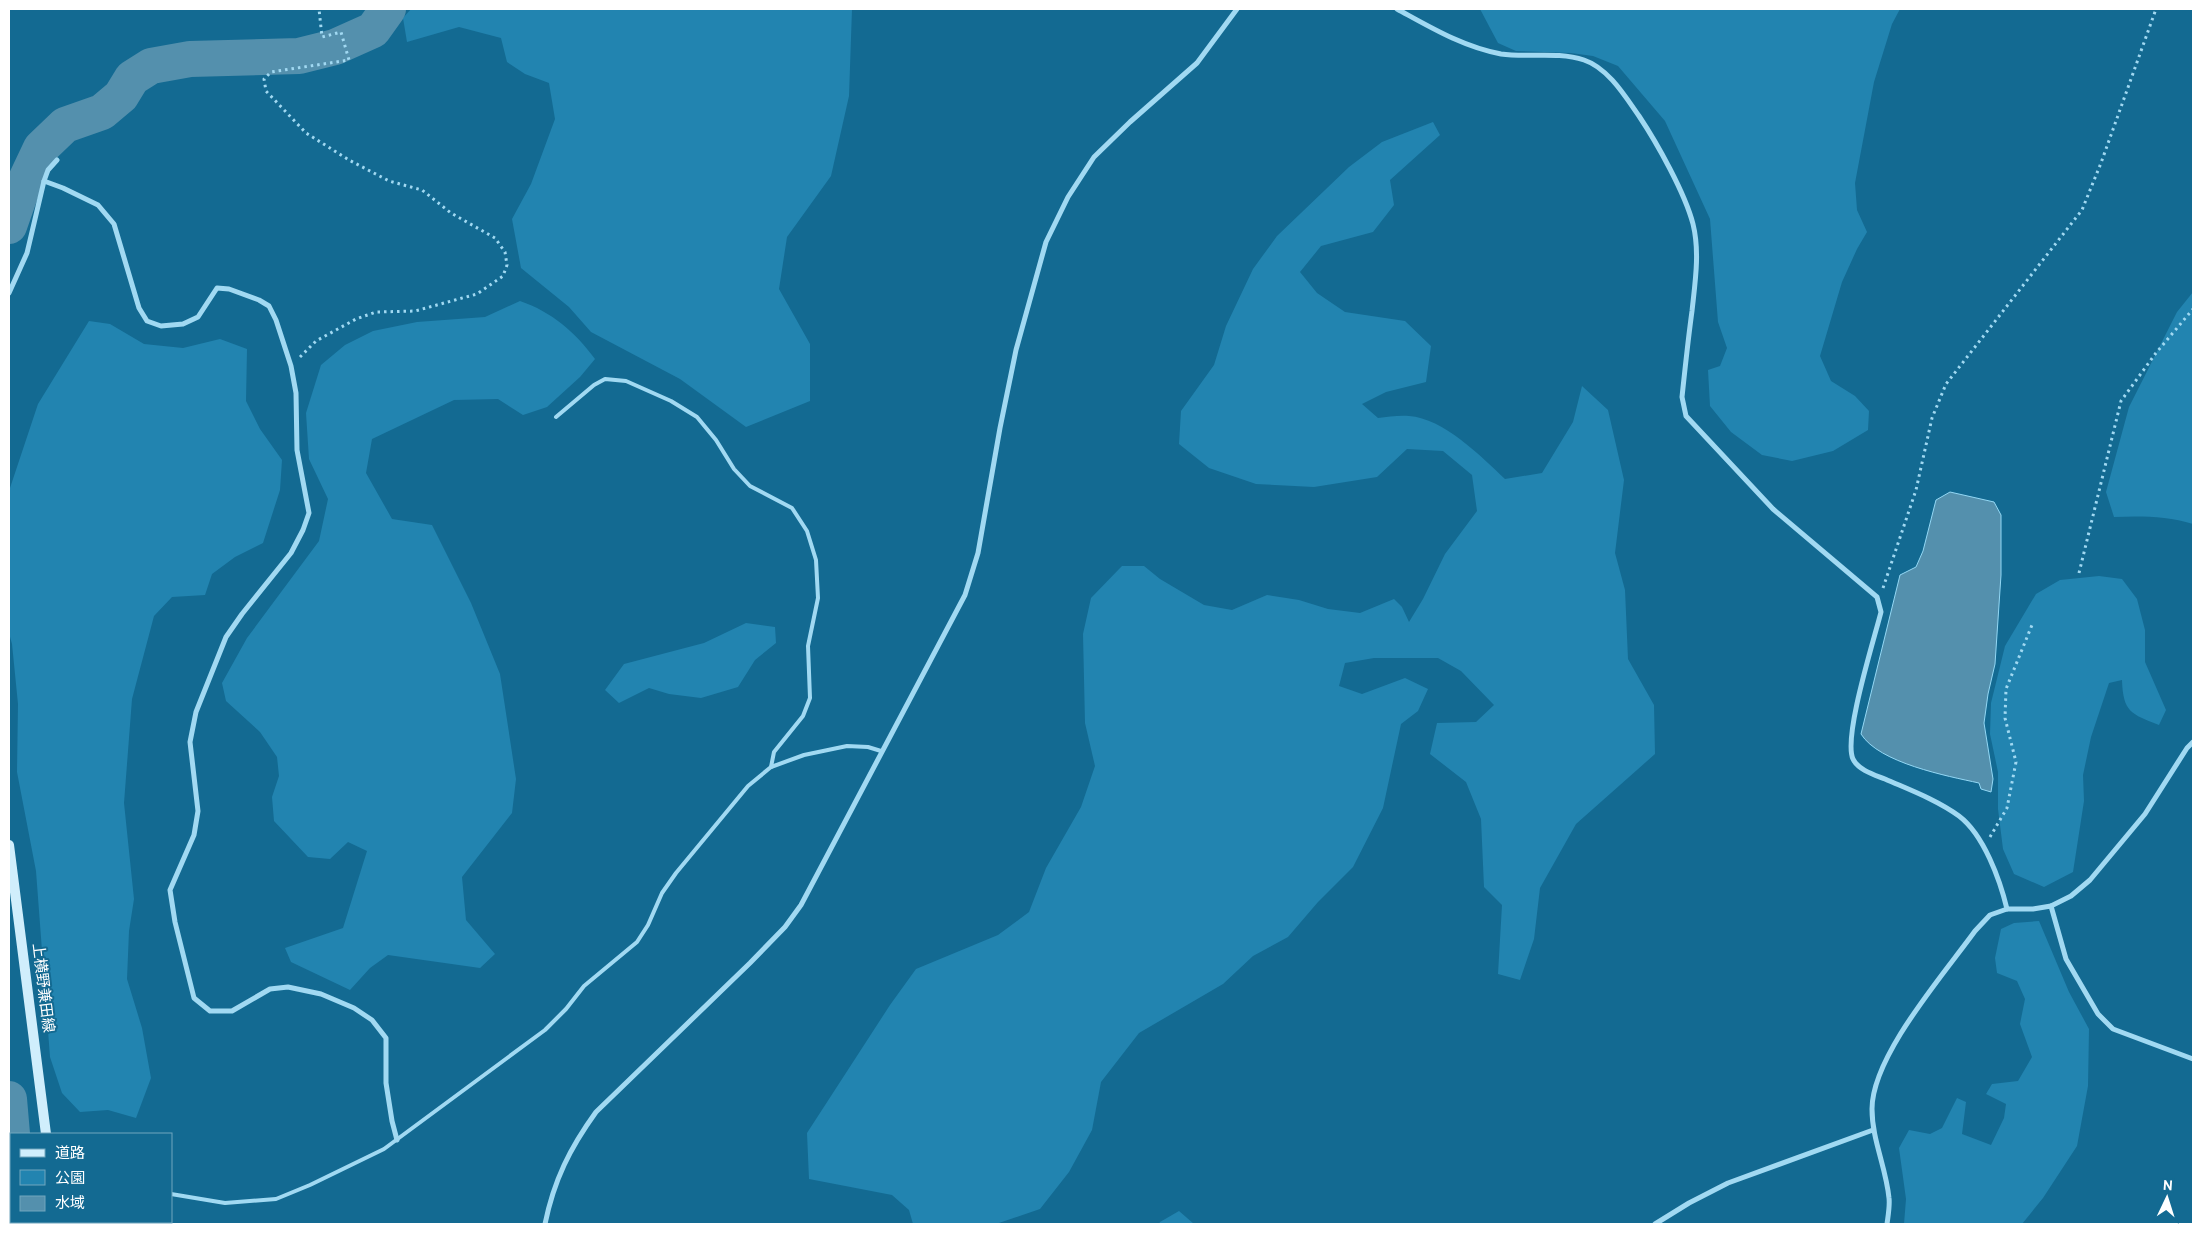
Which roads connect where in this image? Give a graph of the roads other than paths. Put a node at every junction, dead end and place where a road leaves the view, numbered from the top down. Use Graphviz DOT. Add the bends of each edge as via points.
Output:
graph roads {
  1 [pos="1237,9"];
  2 [pos="1397,9"];
  3 [pos="57,160"];
  4 [pos="44,181"];
  5 [pos="9,293"];
  6 [pos="556,417"];
  7 [pos="2193,742"];
  8 [pos="882,751"];
  9 [pos="771,767"];
  10 [pos="9,846"];
  11 [pos="2051,906"];
  12 [pos="2007,910"];
  13 [pos="2193,1059"];
  14 [pos="1873,1130"];
  15 [pos="46,1133"];
  16 [pos="397,1140"];
  17 [pos="172,1194"];
  18 [pos="545,1224"];
  19 [pos="1655,1224"];
  20 [pos="1887,1224"];
  1 -- 8 [label="street" via="1197,63 1094,157 1068,197 1046,242 1016,350 978,554 965,595"];
  2 -- 12 [label="street" via="1462,43 1485,50 1584,60 1601,70 1649,131 1686,203 1693,225 1696,272 1682,398 1686,416 1773,509 1877,597 1881,612 1855,715 1851,747 1854,761 1961,818 1983,845"];
  3 -- 4 [label="street"];
  4 -- 5 [label="street" via="27,253"];
  4 -- 16 [label="street" via="98,205 114,224 139,308 147,321 161,326 182,324 198,317 217,288 259,300 269,306 276,320 296,393 298,450 309,513 291,553 226,637 196,712 190,742 198,811 194,835 170,890 194,998 210,1011 232,1011 270,989 288,987 321,994 354,1008 372,1020 386,1038 386,1083"];
  6 -- 9 [label="lane" via="605,379 626,381 671,400 697,417 750,486 792,508 807,531 816,560 818,598 808,646 810,698 803,716 774,752"];
  7 -- 11 [label="street" via="2145,814 2114,853 2084,886"];
  8 -- 9 [label="lane" via="847,746 804,755"];
  8 -- 18 [label="street" via="801,905 785,926 596,1112 576,1140 560,1171"];
  9 -- 16 [label="lane" via="748,786 676,872 638,942 584,986 545,1030"];
  10 -- 15 [label="main road, 上横野兼田線"];
  11 -- 12 [label="street"];
  11 -- 13 [label="street" via="2066,959 2098,1014 2113,1029"];
  12 -- 14 [label="street" via="1990,915 1975,931 1893,1045 1877,1079 1872,1107"];
  14 -- 19 [label="street" via="1728,1183"];
  14 -- 20 [label="street" via="1890,1200"];
  16 -- 17 [label="lane" via="276,1199 225,1203"];
}
